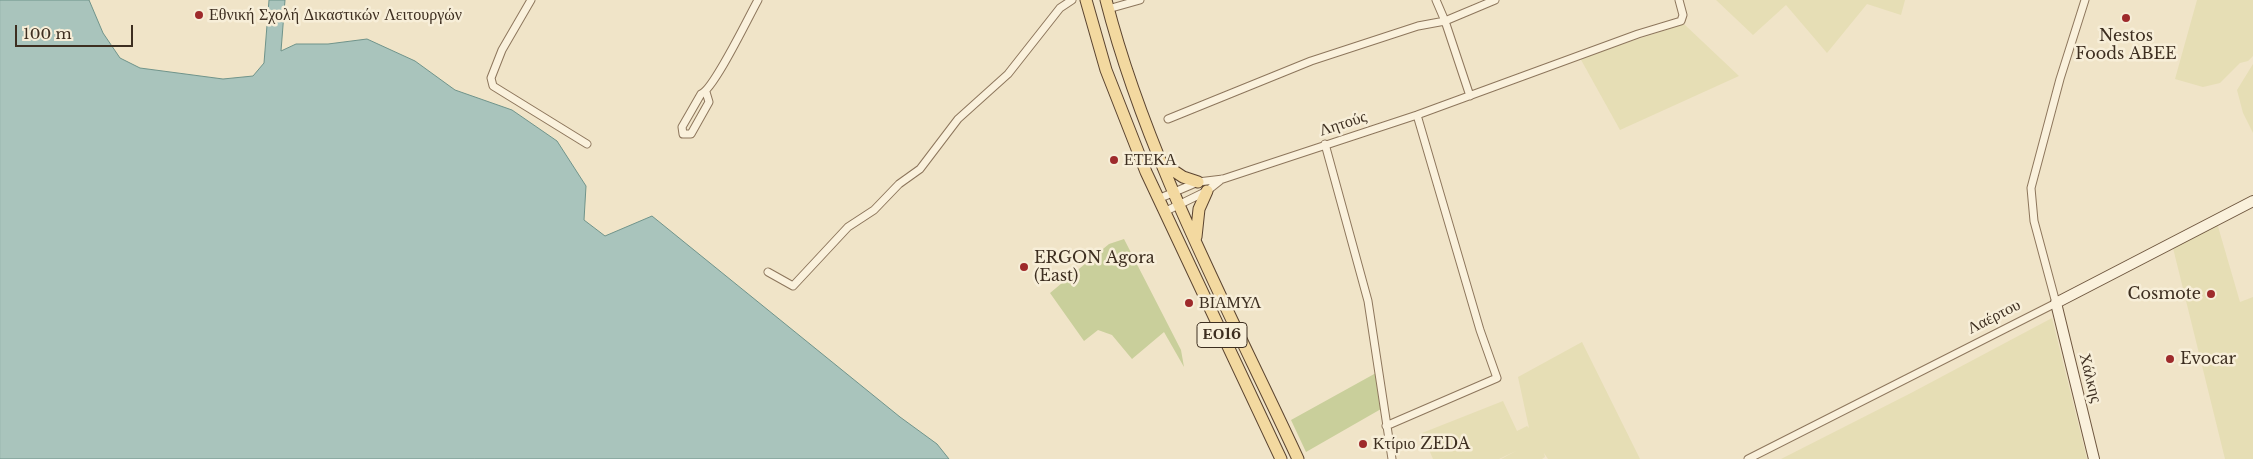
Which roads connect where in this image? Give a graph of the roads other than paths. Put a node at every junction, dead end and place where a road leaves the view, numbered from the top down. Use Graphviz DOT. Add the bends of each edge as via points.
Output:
graph roads {
  1 [pos="531,0"];
  2 [pos="758,0"];
  3 [pos="1072,0"];
  4 [pos="1086,0"];
  5 [pos="1140,0"];
  6 [pos="1436,0"];
  7 [pos="1495,0"];
  8 [pos="1679,0"];
  9 [pos="1685,0"];
  10 [pos="2085,0"];
  11 [pos="1107,4"];
  12 [pos="1682,11"];
  13 [pos="1445,21"];
  14 [pos="706,92"];
  15 [pos="1470,96"];
  16 [pos="1417,115"];
  17 [pos="1168,120"];
  18 [pos="587,144"];
  19 [pos="1325,144"];
  20 [pos="1162,163"];
  21 [pos="1223,179"];
  22 [pos="1198,182"];
  23 [pos="1207,191"];
  24 [pos="1174,192"];
  25 [pos="1158,199"];
  26 [pos="2253,201"];
  27 [pos="1179,204"];
  28 [pos="1164,212"];
  29 [pos="1196,241"];
  30 [pos="768,272"];
  31 [pos="2056,303"];
  32 [pos="1386,426"];
  33 [pos="1281,459"];
  34 [pos="1298,459"];
  35 [pos="1392,459"];
  36 [pos="1748,459"];
  37 [pos="2094,459"];
  1 -- 18 [label="street" via="502,50 490,78 493,86"];
  2 -- 14 [label="street"];
  3 -- 30 [label="street" via="1060,8 1008,74 958,119 920,169 898,184 874,210 848,227 793,286"];
  4 -- 25 [label="main road, ΕΟ16" via="1106,70"];
  5 -- 11 [label="street"];
  6 -- 13 [label="street"];
  7 -- 13 [label="street"];
  8 -- 12 [label="street"];
  9 -- 12 [label="street"];
  10 -- 31 [label="street" via="2031,188 2034,221"];
  11 -- 20 [label="main road, ΕΟ16" via="1128,73"];
  12 -- 15 [label="street, Λητούς" via="1681,21"];
  13 -- 15 [label="street"];
  13 -- 17 [label="street" via="1418,26 1311,61"];
  14 -- 14 [label="street" via="710,102 691,134 682,134 682,126 701,94"];
  15 -- 16 [label="street, Λητούς"];
  16 -- 19 [label="street, Λητούς"];
  16 -- 32 [label="street" via="1497,378"];
  19 -- 21 [label="street, Λητούς"];
  19 -- 32 [label="street" via="1368,301"];
  20 -- 22 [label="main road" via="1183,177"];
  20 -- 24 [label="main road, ΕΟ16"];
  21 -- 22 [label="street, Λητούς"];
  21 -- 23 [label="street, Λητούς"];
  22 -- 24 [label="street, Λητούς"];
  23 -- 27 [label="street, Λητούς"];
  23 -- 29 [label="main road" via="1198,209"];
  24 -- 25 [label="street, Λητούς"];
  24 -- 27 [label="main road, ΕΟ16"];
  25 -- 28 [label="main road, ΕΟ16"];
  26 -- 31 [label="street, Λαέρτου"];
  27 -- 28 [label="street, Λητούς"];
  27 -- 29 [label="main road, ΕΟ16"];
  28 -- 33 [label="main road, ΕΟ16"];
  29 -- 34 [label="main road, ΕΟ16"];
  31 -- 36 [label="street, Λαέρτου"];
  31 -- 37 [label="street, Χάλκης"];
  32 -- 35 [label="street"];
}
